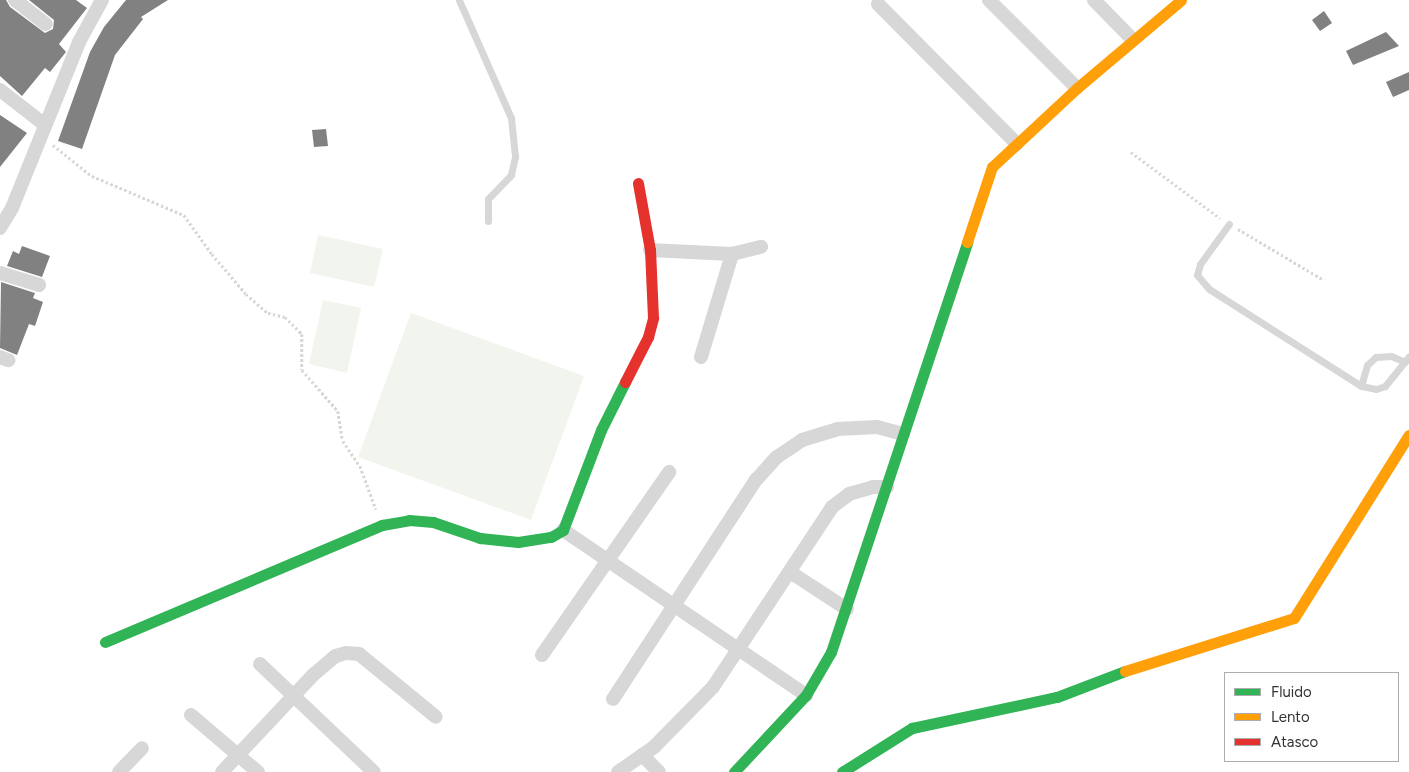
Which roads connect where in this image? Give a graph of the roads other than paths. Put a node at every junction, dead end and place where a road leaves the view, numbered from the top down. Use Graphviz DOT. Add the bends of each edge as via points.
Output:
graph roads {
  1 [pos="15,0"];
  2 [pos="102,0"];
  3 [pos="459,0"];
  4 [pos="989,0"];
  5 [pos="1094,0"];
  6 [pos="1181,0"];
  7 [pos="878,4"];
  8 [pos="46,24"];
  9 [pos="1132,39"];
  10 [pos="1077,88"];
  11 [pos="0,90"];
  12 [pos="44,131"];
  13 [pos="1017,144"];
  14 [pos="638,182"];
  15 [pos="0,199"];
  16 [pos="12,208"];
  17 [pos="488,221"];
  18 [pos="1229,224"];
  19 [pos="0,228"];
  20 [pos="761,247"];
  21 [pos="650,250"];
  22 [pos="732,254"];
  23 [pos="0,273"];
  24 [pos="39,285"];
  25 [pos="701,357"];
  26 [pos="1407,359"];
  27 [pos="1361,386"];
  28 [pos="903,434"];
  29 [pos="1409,435"];
  30 [pos="669,472"];
  31 [pos="887,487"];
  32 [pos="563,530"];
  33 [pos="608,559"];
  34 [pos="790,572"];
  35 [pos="674,605"];
  36 [pos="847,609"];
  37 [pos="105,642"];
  38 [pos="740,649"];
  39 [pos="542,655"];
  40 [pos="260,664"];
  41 [pos="806,694"];
  42 [pos="294,696"];
  43 [pos="613,699"];
  44 [pos="191,715"];
  45 [pos="436,718"];
  46 [pos="142,748"];
  47 [pos="238,754"];
  48 [pos="642,755"];
  49 [pos="119,772"];
  50 [pos="222,772"];
  51 [pos="258,772"];
  52 [pos="374,772"];
  53 [pos="618,772"];
  54 [pos="659,772"];
  55 [pos="734,772"];
  56 [pos="842,772"];
  1 -- 8 [label="street"];
  2 -- 12 [label="street" via="79,42"];
  3 -- 17 [label="lane" via="511,118 515,157 511,176 488,199"];
  4 -- 10 [label="street"];
  5 -- 9 [label="street"];
  6 -- 9 [label="street"];
  7 -- 13 [label="street"];
  9 -- 10 [label="street"];
  10 -- 13 [label="street"];
  11 -- 12 [label="street"];
  12 -- 16 [label="street"];
  13 -- 28 [label="street" via="988,175"];
  14 -- 21 [label="street"];
  15 -- 16 [label="street"];
  16 -- 19 [label="street"];
  18 -- 27 [label="lane" via="1200,264 1197,275 1209,289"];
  20 -- 22 [label="street"];
  21 -- 22 [label="street"];
  21 -- 32 [label="street" via="655,304 648,338 601,430"];
  22 -- 25 [label="street"];
  23 -- 24 [label="street"];
  26 -- 27 [label="lane" via="1385,386 1376,389"];
  26 -- 27 [label="lane" via="1376,357 1367,365"];
  28 -- 31 [label="street"];
  28 -- 35 [label="street" via="877,428 837,429 802,440 777,457 756,480"];
  29 -- 56 [label="street" via="1294,618 1162,657 1057,697 912,728"];
  30 -- 33 [label="street"];
  31 -- 34 [label="street" via="873,487 849,494 832,507"];
  31 -- 36 [label="street"];
  32 -- 33 [label="street"];
  32 -- 37 [label="street" via="551,536 518,542 480,538 433,522 409,520 382,525"];
  33 -- 35 [label="street"];
  33 -- 39 [label="street"];
  34 -- 36 [label="street"];
  34 -- 38 [label="street"];
  35 -- 38 [label="street"];
  35 -- 43 [label="street"];
  36 -- 41 [label="street" via="831,652"];
  38 -- 41 [label="street"];
  38 -- 48 [label="street" via="685,718"];
  40 -- 42 [label="street"];
  41 -- 55 [label="street"];
  42 -- 45 [label="street" via="336,656 359,654"];
  42 -- 47 [label="street"];
  42 -- 52 [label="street"];
  44 -- 47 [label="street"];
  46 -- 49 [label="street"];
  47 -- 50 [label="street"];
  47 -- 51 [label="street"];
  48 -- 53 [label="street"];
  48 -- 54 [label="street"];
}
